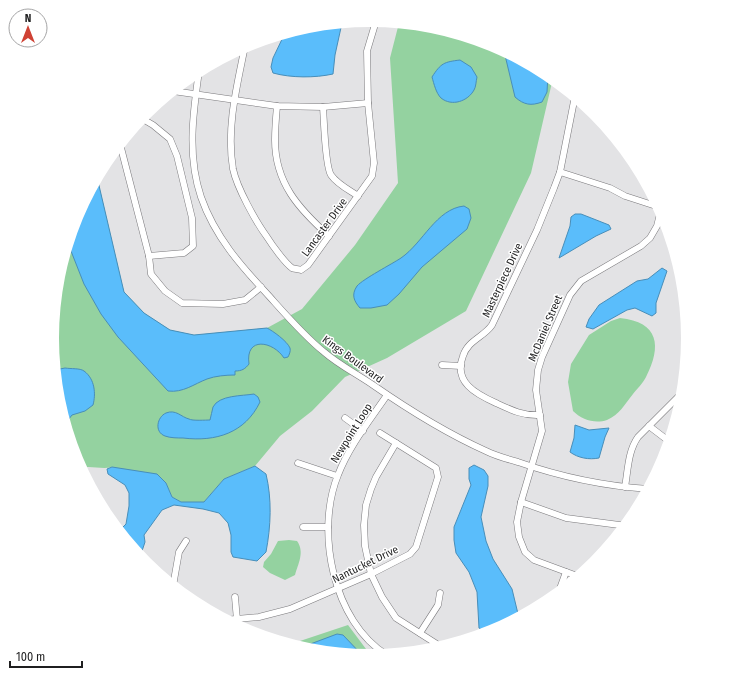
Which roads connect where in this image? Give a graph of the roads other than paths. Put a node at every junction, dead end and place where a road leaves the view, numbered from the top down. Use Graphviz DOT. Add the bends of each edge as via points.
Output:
graph roads {
  1 [pos="374,27"];
  2 [pos="243,54"];
  3 [pos="198,79"];
  4 [pos="180,92"];
  5 [pos="195,94"];
  6 [pos="234,99"];
  7 [pos="574,102"];
  8 [pos="368,103"];
  9 [pos="277,106"];
  10 [pos="323,107"];
  11 [pos="147,121"];
  12 [pos="122,151"];
  13 [pos="560,172"];
  14 [pos="358,196"];
  15 [pos="651,203"];
  16 [pos="658,219"];
  17 [pos="329,236"];
  18 [pos="149,256"];
  19 [pos="261,288"];
  20 [pos="442,365"];
  21 [pos="461,366"];
  22 [pos="387,395"];
  23 [pos="676,399"];
  24 [pos="540,415"];
  25 [pos="345,418"];
  26 [pos="649,426"];
  27 [pos="363,430"];
  28 [pos="380,433"];
  29 [pos="665,438"];
  30 [pos="396,443"];
  31 [pos="298,463"];
  32 [pos="532,467"];
  33 [pos="337,476"];
  34 [pos="625,487"];
  35 [pos="643,489"];
  36 [pos="521,502"];
  37 [pos="620,525"];
  38 [pos="303,527"];
  39 [pos="328,527"];
  40 [pos="186,540"];
  41 [pos="566,572"];
  42 [pos="371,574"];
  43 [pos="574,575"];
  44 [pos="174,580"];
  45 [pos="561,585"];
  46 [pos="338,588"];
  47 [pos="440,593"];
  48 [pos="235,597"];
  49 [pos="237,620"];
  50 [pos="420,633"];
  51 [pos="435,643"];
  52 [pos="379,650"];
  1 -- 8 [label="street, Lancaster Drive" via="367,51"];
  2 -- 6 [label="street, Lancaster Drive"];
  3 -- 5 [label="street, Kings Boulevard"];
  4 -- 5 [label="street"];
  5 -- 6 [label="street"];
  5 -- 19 [label="street, Kings Boulevard" via="193,159 202,198 218,235 232,256"];
  6 -- 9 [label="street"];
  6 -- 17 [label="street, Lancaster Drive" via="230,143 234,171 242,194 273,247 292,268 301,270 308,265"];
  7 -- 13 [label="street, Masterpiece Drive"];
  8 -- 10 [label="street"];
  8 -- 14 [label="street, Lancaster Drive" via="374,163 372,176"];
  9 -- 10 [label="street"];
  9 -- 17 [label="street" via="275,140 278,167 288,192 308,217"];
  10 -- 14 [label="street" via="327,164 330,173 336,181"];
  11 -- 18 [label="street" via="170,139 177,156 192,218 193,246 184,253"];
  12 -- 18 [label="street"];
  13 -- 15 [label="street"];
  13 -- 21 [label="street, Masterpiece Drive" via="537,230 495,321 468,346"];
  14 -- 17 [label="street, Lancaster Drive"];
  16 -- 24 [label="street, McDaniel Street" via="650,238 641,246 582,281 570,295 538,370 536,390"];
  18 -- 19 [label="street" via="151,274 165,291 182,303 223,304 245,300"];
  19 -- 22 [label="street, Kings Boulevard" via="325,353"];
  20 -- 21 [label="street"];
  21 -- 24 [label="street" via="465,382 476,394 521,414"];
  22 -- 27 [label="street, Newpoint Loop"];
  22 -- 32 [label="street, Kings Boulevard" via="456,437 488,452"];
  23 -- 26 [label="street"];
  24 -- 32 [label="street, McDaniel Street" via="542,431"];
  25 -- 27 [label="street"];
  26 -- 29 [label="street"];
  26 -- 34 [label="street" via="632,444"];
  27 -- 33 [label="street, Newpoint Loop"];
  28 -- 30 [label="street, Nantucket Drive"];
  30 -- 42 [label="street" via="370,489 366,505 365,546"];
  30 -- 42 [label="street, Nantucket Drive" via="436,468 438,477 416,547 410,554"];
  31 -- 33 [label="street"];
  32 -- 34 [label="street, Kings Boulevard" via="562,476"];
  32 -- 36 [label="street, McDaniel Street"];
  33 -- 39 [label="street, Newpoint Loop" via="331,495"];
  34 -- 35 [label="street, Kings Boulevard"];
  36 -- 37 [label="street" via="566,518"];
  36 -- 41 [label="street, McDaniel Street" via="517,522 525,552 534,560"];
  38 -- 39 [label="street"];
  39 -- 46 [label="street, Newpoint Loop" via="331,563"];
  40 -- 44 [label="street" via="179,552"];
  41 -- 43 [label="street, McDaniel Street"];
  41 -- 45 [label="street"];
  42 -- 46 [label="street, Nantucket Drive"];
  42 -- 50 [label="street" via="396,618"];
  46 -- 49 [label="street, Nantucket Drive" via="290,610"];
  46 -- 52 [label="street, Newpoint Loop" via="357,627"];
  47 -- 50 [label="street" via="438,605"];
  48 -- 49 [label="street"];
  50 -- 51 [label="street"];
}
